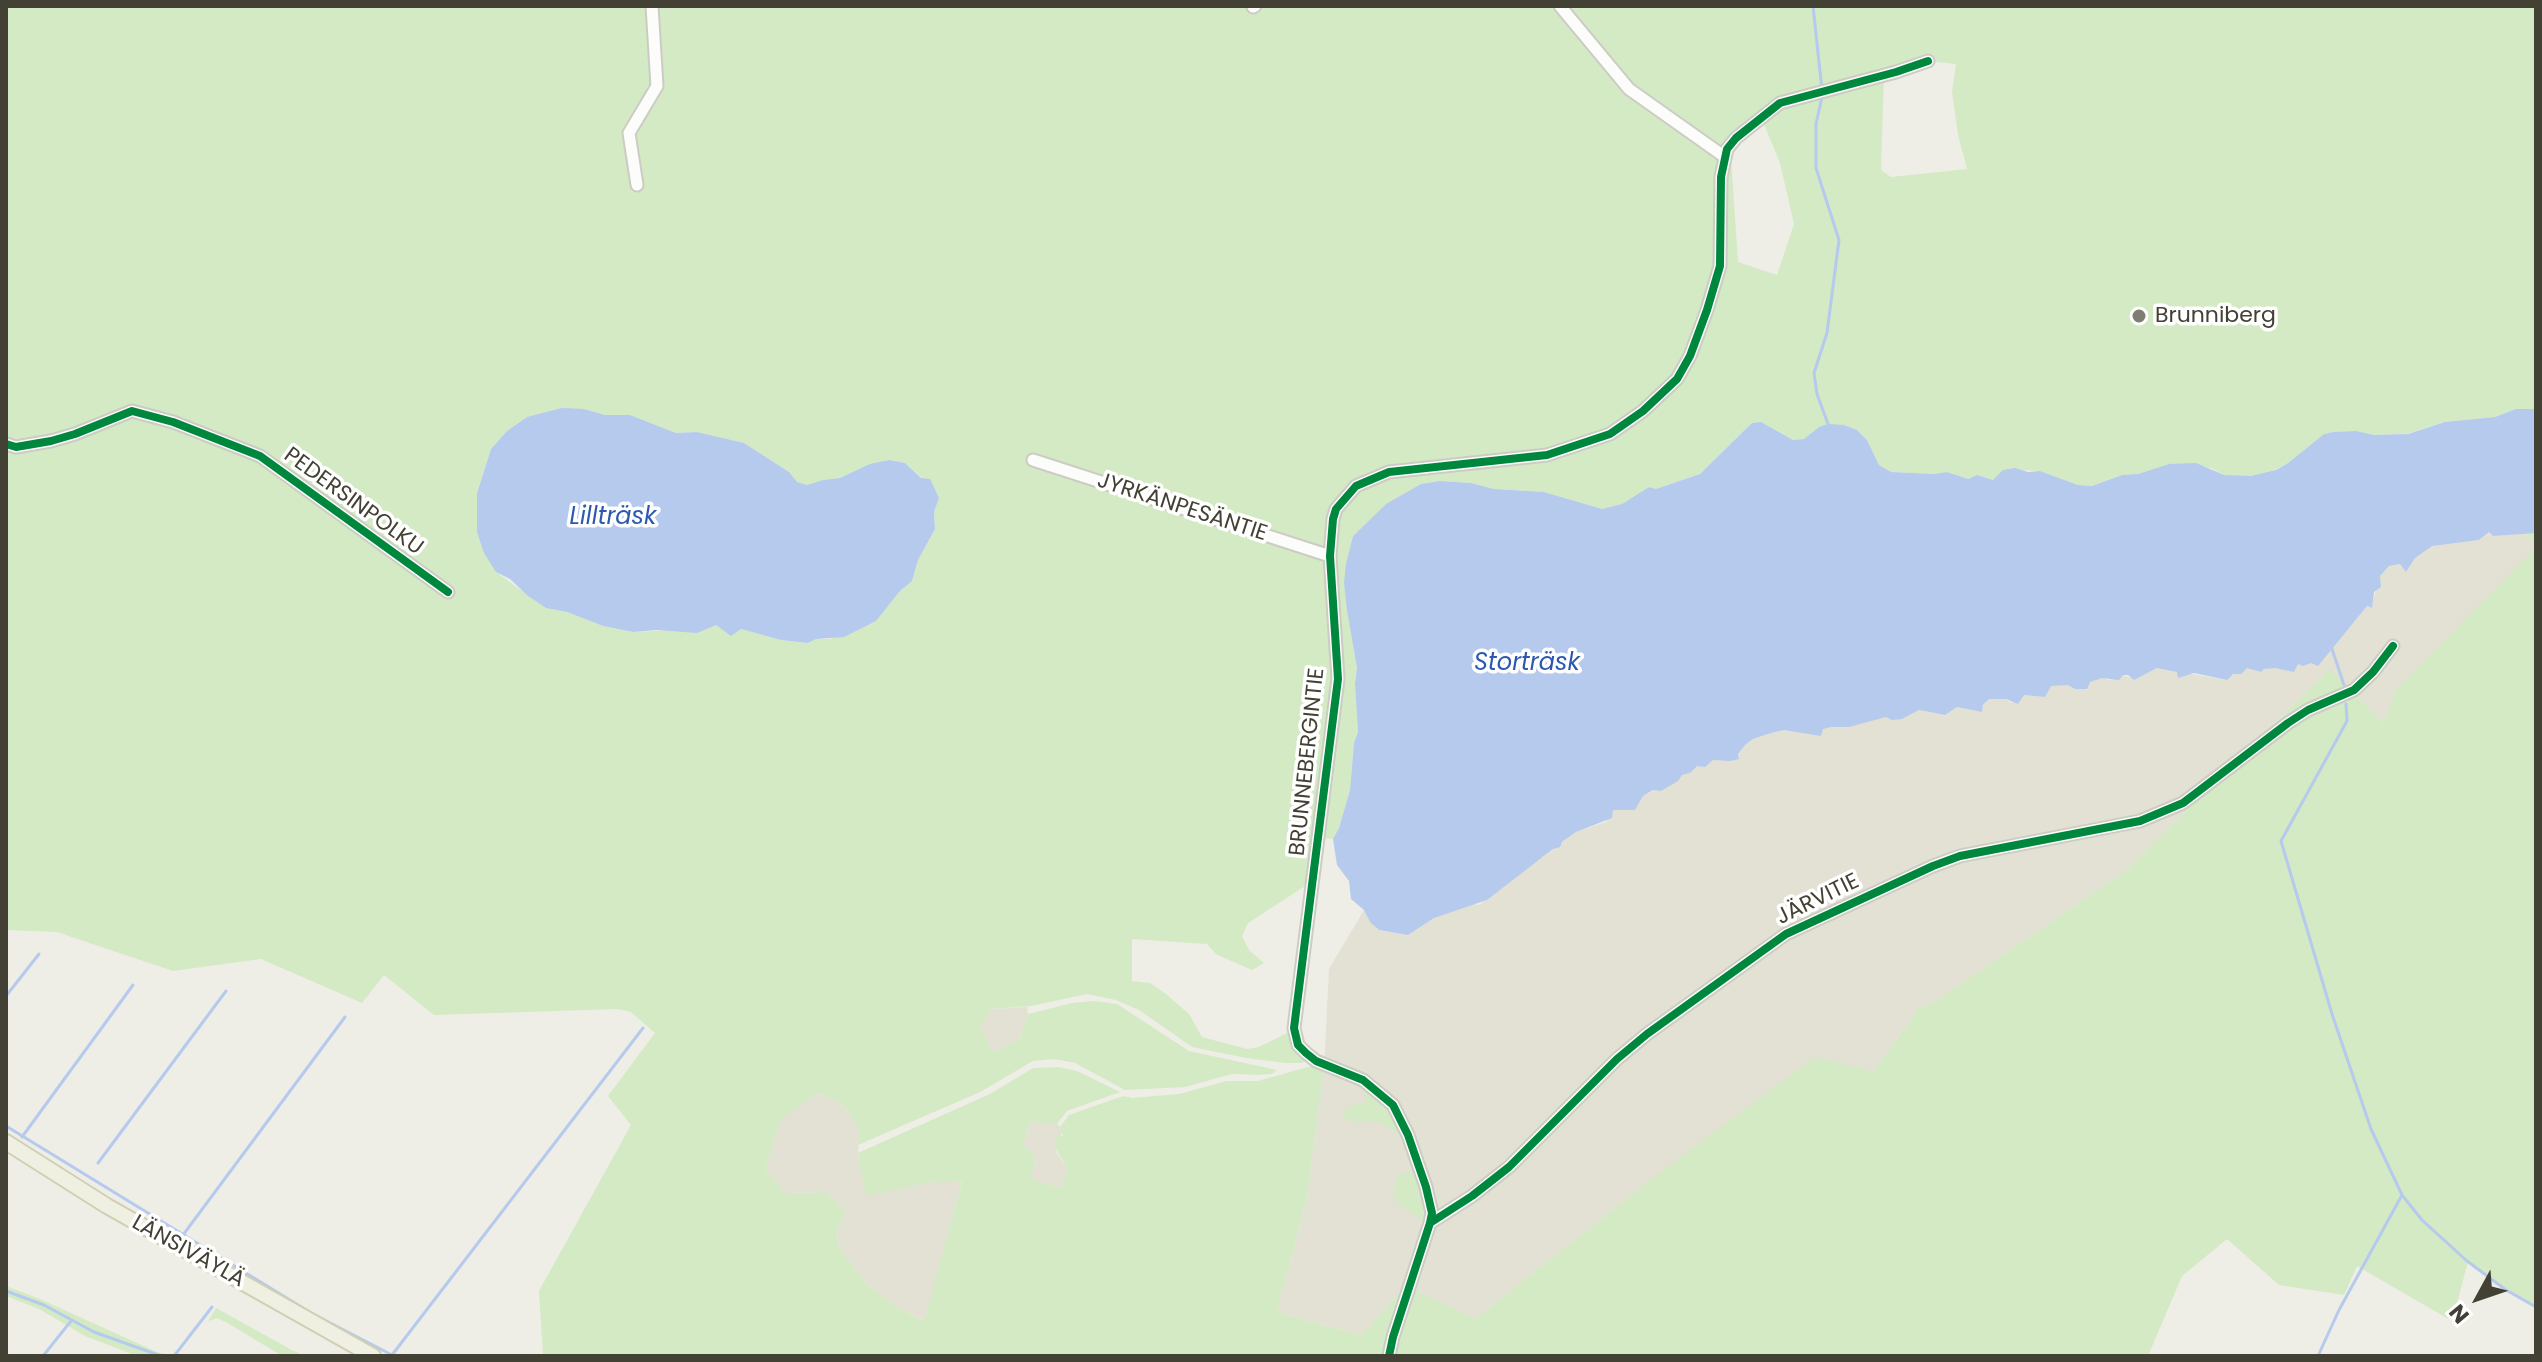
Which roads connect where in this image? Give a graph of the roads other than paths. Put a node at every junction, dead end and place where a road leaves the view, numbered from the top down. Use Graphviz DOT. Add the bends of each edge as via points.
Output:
graph roads {
  1 [pos="652,6"];
  2 [pos="1560,6"];
  3 [pos="1928,61"];
  4 [pos="1725,157"];
  5 [pos="637,185"];
  6 [pos="6,444"];
  7 [pos="1033,460"];
  8 [pos="1330,556"];
  9 [pos="448,592"];
  10 [pos="2393,646"];
  11 [pos="6,1142"];
  12 [pos="1430,1223"];
  13 [pos="373,1356"];
  14 [pos="1389,1356"];
  1 -- 5 [label="street" via="657,86 629,133"];
  2 -- 4 [label="street" via="1629,89"];
  3 -- 4 [label="street" via="1780,103 1743,130"];
  4 -- 8 [label="street, BRUNNEBERGINTIE" via="1720,266 1690,356 1673,386 1610,434 1579,446 1547,455 1389,472 1366,480 1336,509"];
  6 -- 9 [label="street, PEDERSINPOLKU" via="16,447 63,438 132,411 173,422 260,456"];
  7 -- 8 [label="street, JYRKÄNPESÄNTIE"];
  8 -- 12 [label="street, BRUNNEBERGINTIE" via="1338,679 1294,1036 1316,1061 1363,1080 1393,1105 1426,1187"];
  10 -- 12 [label="street, JÄRVITIE" via="2354,690 2288,723 2183,803 2140,821 1960,856 1786,934 1647,1034 1509,1167"];
  11 -- 13 [label="main road, LÄNSIVÄYLÄ" via="107,1206"];
  12 -- 14 [label="street"];
}
